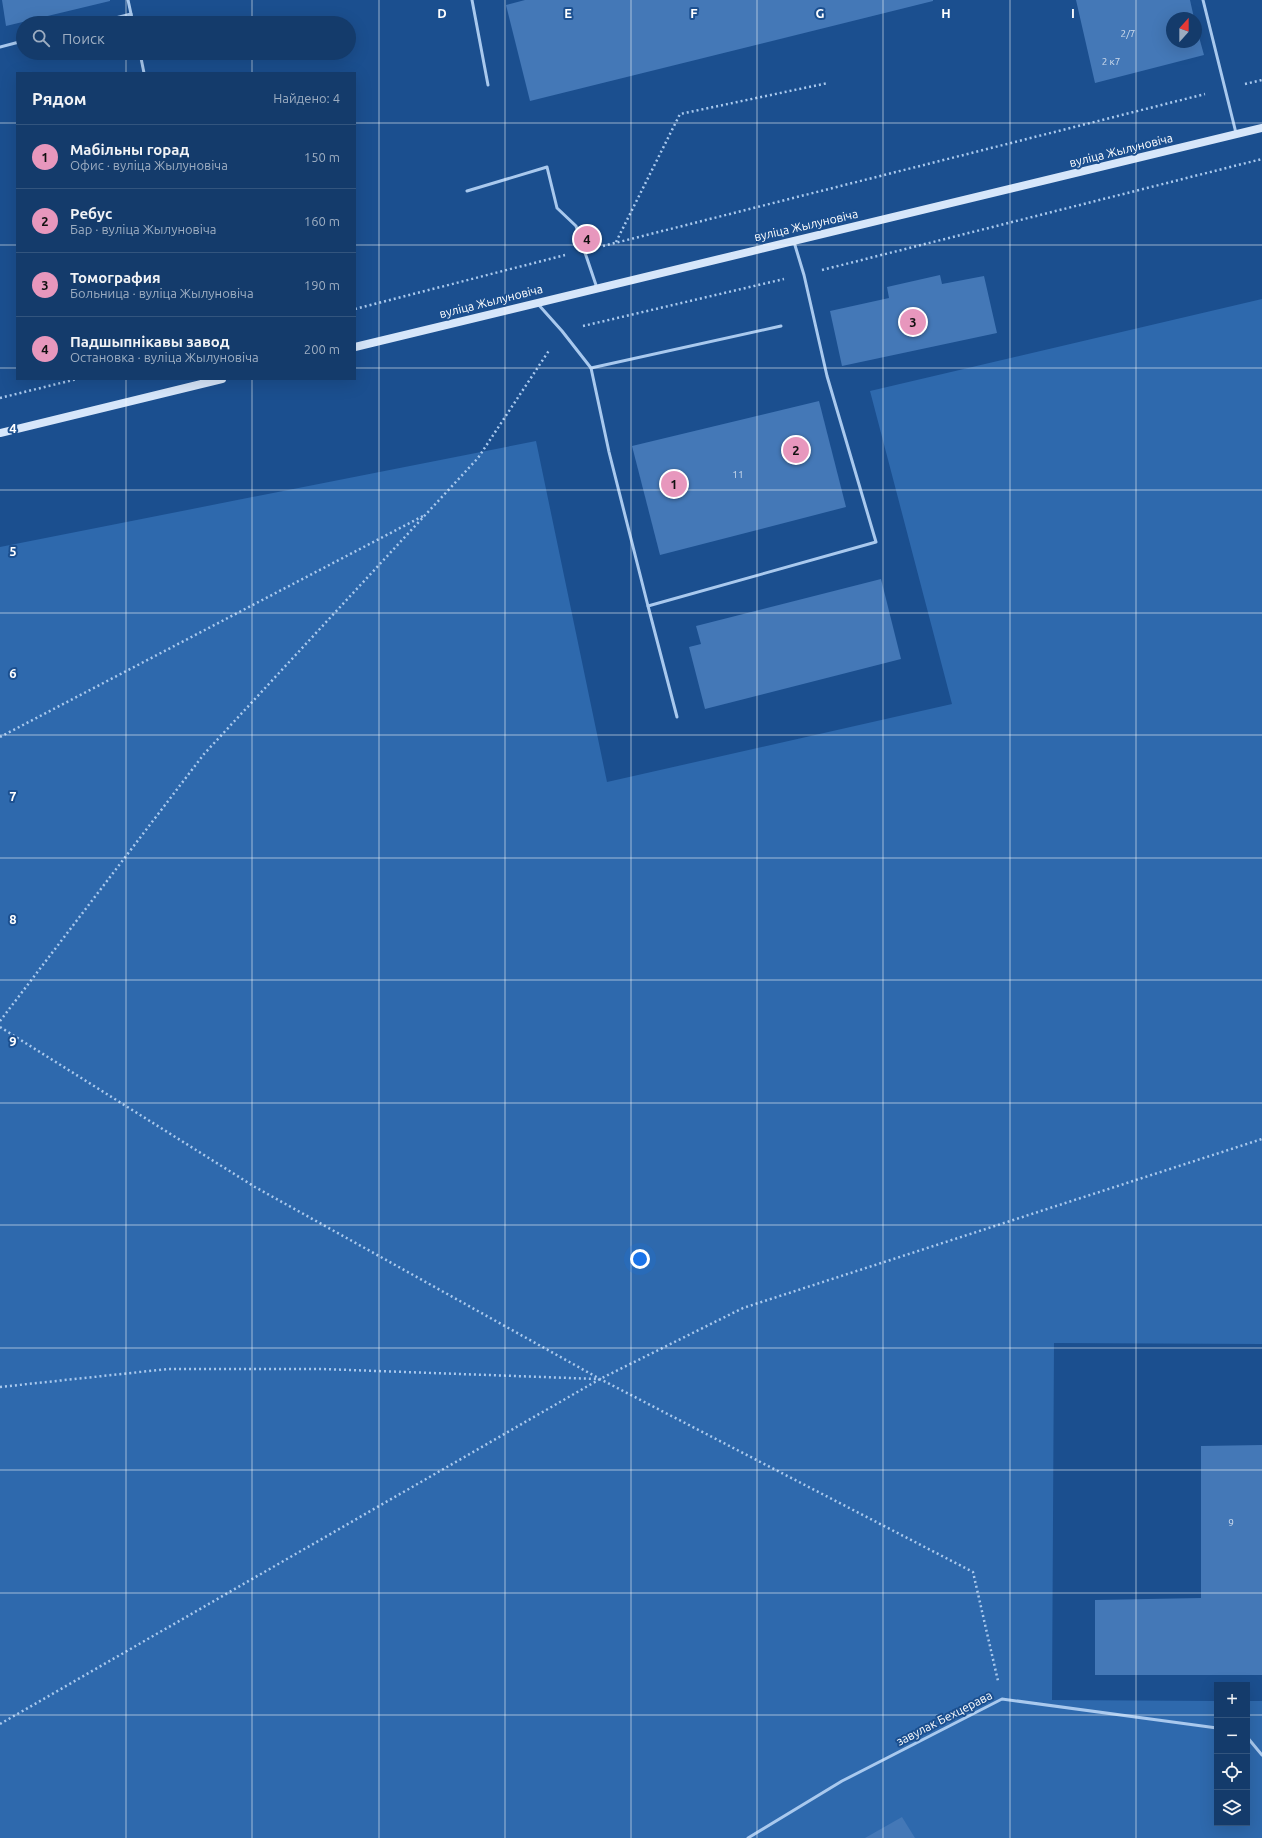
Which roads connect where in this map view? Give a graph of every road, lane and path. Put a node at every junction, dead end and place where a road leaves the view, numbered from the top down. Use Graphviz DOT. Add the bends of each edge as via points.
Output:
graph roads {
  1 [pos="128,0"];
  2 [pos="472,0"];
  3 [pos="1203,0"];
  4 [pos="132,14"];
  5 [pos="124,16"];
  6 [pos="16,43"];
  7 [pos="0,47"];
  8 [pos="141,60"];
  9 [pos="144,72"];
  10 [pos="1262,80"];
  11 [pos="828,83"];
  12 [pos="488,85"];
  13 [pos="1225,89"];
  14 [pos="1262,128"];
  15 [pos="1236,134"];
  16 [pos="1262,159"];
  17 [pos="467,191"];
  18 [pos="794,240"];
  19 [pos="616,243"];
  20 [pos="584,250"];
  21 [pos="804,275"];
  22 [pos="597,288"];
  23 [pos="536,302"];
  24 [pos="356,308"];
  25 [pos="782,326"];
  26 [pos="562,331"];
  27 [pos="356,347"];
  28 [pos="591,368"];
  29 [pos="73,380"];
  30 [pos="218,380"];
  31 [pos="0,398"];
  32 [pos="0,433"];
  33 [pos="427,514"];
  34 [pos="648,606"];
  35 [pos="677,717"];
  36 [pos="0,737"];
  37 [pos="0,1021"];
  38 [pos="0,1026"];
  39 [pos="1262,1139"];
  40 [pos="600,1379"];
  41 [pos="0,1387"];
  42 [pos="1002,1699"];
  43 [pos="0,1724"];
  44 [pos="1214,1728"];
  45 [pos="1250,1741"];
  46 [pos="1262,1755"];
  47 [pos="748,1838"];
  1 -- 4 [label="lane"];
  2 -- 12 [label="lane"];
  3 -- 13 [label="lane"];
  4 -- 5 [label="lane"];
  6 -- 7 [label="lane"];
  8 -- 9 [label="lane"];
  10 -- 13 [label="path"];
  11 -- 19 [label="path" via="680,114"];
  13 -- 15 [label="lane"];
  13 -- 19 [label="path"];
  14 -- 15 [label="street, вуліца Жылуновіча"];
  15 -- 18 [label="street, вуліца Жылуновіча"];
  16 -- 21 [label="path"];
  17 -- 20 [label="lane" via="547,168 557,208 576,226"];
  18 -- 21 [label="lane"];
  18 -- 22 [label="street, вуліца Жылуновіча"];
  19 -- 20 [label="path"];
  20 -- 22 [label="lane"];
  20 -- 24 [label="path"];
  21 -- 26 [label="path"];
  21 -- 34 [label="lane" via="827,376 876,542"];
  22 -- 23 [label="street, вуліца Жылуновіча"];
  23 -- 26 [label="lane"];
  23 -- 27 [label="street, вуліца Жылуновіча"];
  25 -- 28 [label="lane"];
  26 -- 28 [label="lane"];
  26 -- 33 [label="path" via="478,458"];
  28 -- 34 [label="lane" via="609,452"];
  29 -- 31 [label="path"];
  30 -- 32 [label="street"];
  33 -- 36 [label="path"];
  33 -- 37 [label="path" via="204,754"];
  34 -- 35 [label="lane"];
  38 -- 40 [label="path" via="255,1187"];
  39 -- 40 [label="path" via="743,1308"];
  40 -- 41 [label="path" via="322,1369 168,1368"];
  40 -- 42 [label="path" via="973,1572"];
  40 -- 43 [label="path"];
  42 -- 44 [label="lane, завулак Бехцерава"];
  42 -- 47 [label="lane, завулак Бехцерава" via="842,1781"];
  45 -- 46 [label="lane"];
}
